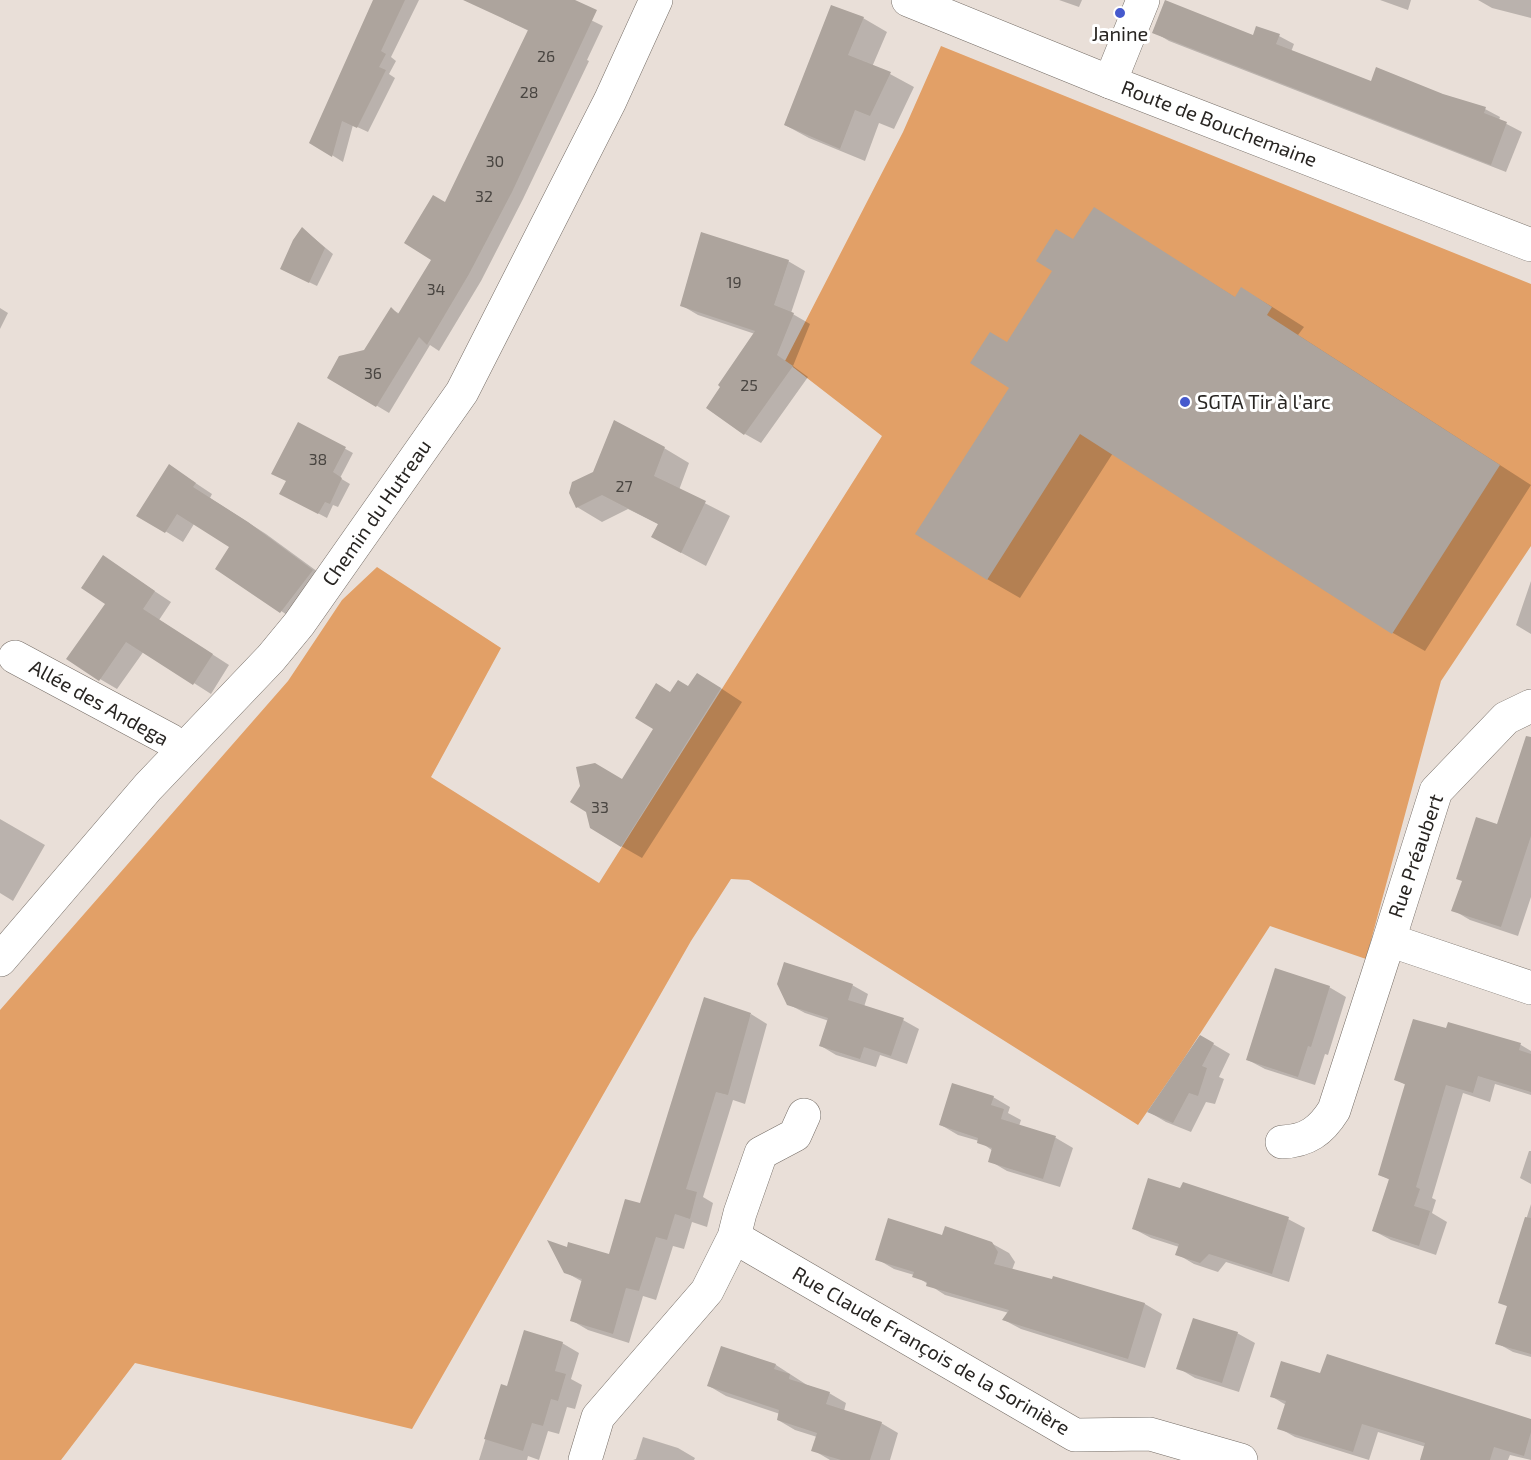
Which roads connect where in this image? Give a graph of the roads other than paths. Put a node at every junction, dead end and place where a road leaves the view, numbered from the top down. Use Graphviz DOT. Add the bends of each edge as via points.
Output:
graph roads {
  1 [pos="656,0"];
  2 [pos="908,0"];
  3 [pos="1143,0"];
  4 [pos="1110,82"];
  5 [pos="1531,245"];
  6 [pos="15,657"];
  7 [pos="1531,706"];
  8 [pos="182,751"];
  9 [pos="1389,940"];
  10 [pos="0,960"];
  11 [pos="1531,988"];
  12 [pos="804,1115"];
  13 [pos="1282,1142"];
  14 [pos="734,1237"];
  15 [pos="585,1460"];
  16 [pos="1241,1460"];
  1 -- 8 [label="street, Chemin du Hutreau" via="610,101 462,392 300,624"];
  2 -- 4 [label="street, Route de Bouchemaine"];
  3 -- 4 [label="street"];
  4 -- 5 [label="street, Route de Bouchemaine"];
  6 -- 8 [label="street, Allée des Andega" via="170,740"];
  7 -- 9 [label="street, Rue Préaubert" via="1506,718 1436,790"];
  8 -- 10 [label="street, Chemin du Hutreau"];
  9 -- 11 [label="street, Rue Préaubert"];
  9 -- 13 [label="street, Rue Préaubert" via="1334,1110 1308,1138"];
  12 -- 14 [label="street" via="795,1135 761,1153"];
  14 -- 15 [label="street" via="708,1291 598,1417"];
  14 -- 16 [label="street, Rue Claude François de la Sorinière" via="1075,1435 1150,1434"];
}
